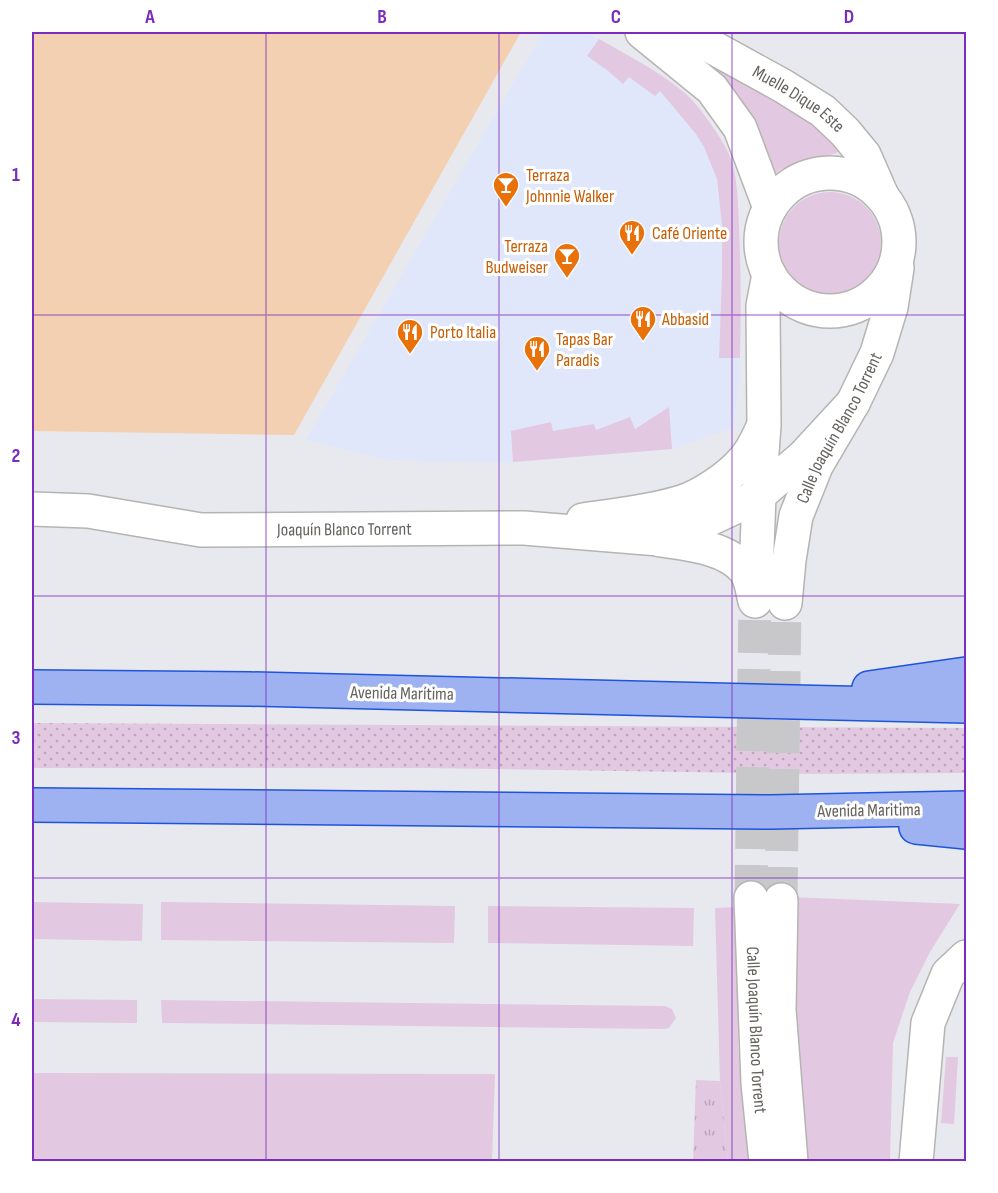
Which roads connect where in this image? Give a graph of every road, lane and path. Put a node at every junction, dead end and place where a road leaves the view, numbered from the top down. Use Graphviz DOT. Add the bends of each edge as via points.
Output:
graph roads {
  1 [pos="642,32"];
  2 [pos="685,32"];
  3 [pos="882,196"];
  4 [pos="770,208"];
  5 [pos="899,252"];
  6 [pos="768,274"];
  7 [pos="853,403"];
  8 [pos="764,425"];
  9 [pos="759,495"];
  10 [pos="32,509"];
  11 [pos="524,528"];
  12 [pos="659,539"];
  13 [pos="770,602"];
  14 [pos="966,674"];
  15 [pos="32,687"];
  16 [pos="772,701"];
  17 [pos="966,706"];
  18 [pos="32,805"];
  19 [pos="966,808"];
  20 [pos="771,812"];
  21 [pos="966,832"];
  22 [pos="966,957"];
  23 [pos="766,1161"];
  24 [pos="791,1161"];
  25 [pos="916,1161"];
  1 -- 4 [label="street" via="712,89 740,128"];
  2 -- 3 [label="street, Muelle Dique Este" via="822,111 864,155"];
  3 -- 4 [label="street, Calle Joaquín Blanco Torrent" via="865,182 846,174 823,173 802,179 784,191"];
  3 -- 5 [label="street, Calle Joaquín Blanco Torrent" via="897,225"];
  4 -- 6 [label="street, Calle Joaquín Blanco Torrent" via="762,229 761,252"];
  5 -- 6 [label="street, Calle Joaquín Blanco Torrent" via="892,274 879,291 862,304 841,310 819,311 798,304 781,292"];
  5 -- 7 [label="street, Calle Joaquín Blanco Torrent" via="891,307 877,353"];
  6 -- 8 [label="street, Calle Joaquín Blanco Torrent" via="762,339"];
  7 -- 9 [label="street, Joaquín Blanco Torrent" via="804,456"];
  7 -- 13 [label="street, Calle Joaquín Blanco Torrent" via="816,466 796,516 789,560"];
  8 -- 9 [label="street, Calle Joaquín Blanco Torrent"];
  8 -- 11 [label="street, Calle Joaquín Blanco Torrent" via="744,461 717,483 684,501 643,511"];
  9 -- 12 [label="street, Joaquín Blanco Torrent"];
  9 -- 13 [label="street, Calle Joaquín Blanco Torrent"];
  10 -- 11 [label="street, Joaquín Blanco Torrent" via="88,511 201,530"];
  11 -- 12 [label="street, Joaquín Blanco Torrent"];
  12 -- 13 [label="street, Joaquín Blanco Torrent" via="713,549 745,570"];
  14 -- 16 [label="highway"];
  15 -- 16 [label="highway, Avenida Marítima"];
  16 -- 17 [label="highway"];
  18 -- 20 [label="highway"];
  19 -- 20 [label="highway, Avenida Maritima"];
  20 -- 21 [label="highway"];
  22 -- 25 [label="street" via="948,974 928,1023"];
  23 -- 24 [label="street, Calle Joaquín Blanco Torrent" via="758,1083 766,899"];
}
